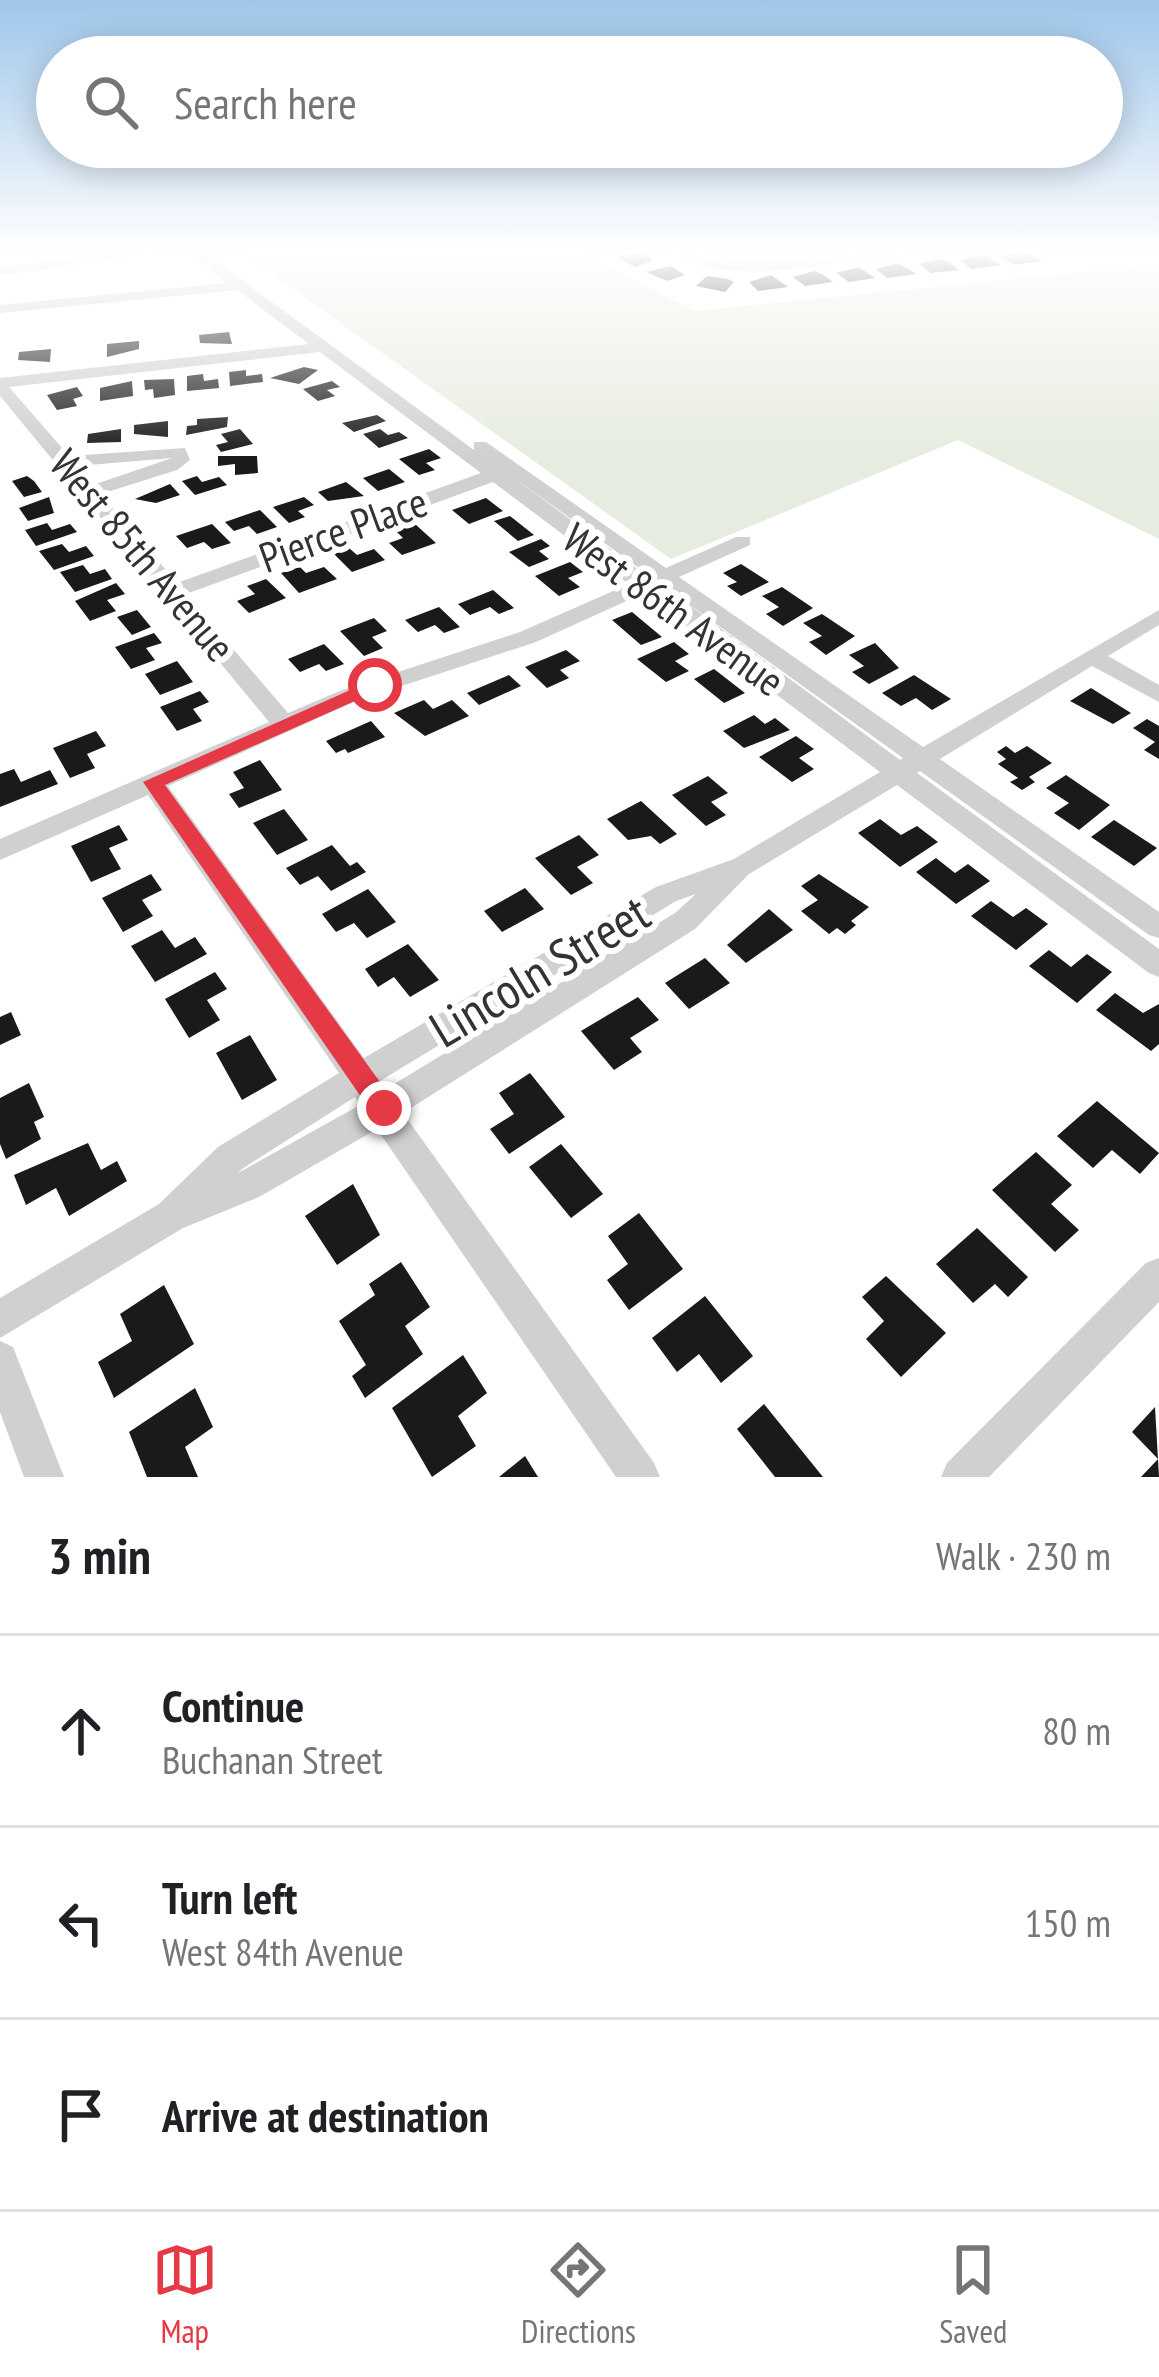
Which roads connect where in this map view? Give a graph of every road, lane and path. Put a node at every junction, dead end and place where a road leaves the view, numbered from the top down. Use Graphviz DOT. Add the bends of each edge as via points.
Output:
graph roads {
  1 [pos="292,320"];
  2 [pos="329,347"];
  3 [pos="0,384"];
  4 [pos="63,462"];
  5 [pos="502,472"];
  6 [pos="87,493"];
  7 [pos="743,541"];
  8 [pos="655,582"];
  9 [pos="174,591"];
  10 [pos="1159,616"];
  11 [pos="1092,656"];
  12 [pos="1159,695"];
  13 [pos="285,725"];
  14 [pos="921,760"];
  15 [pos="897,774"];
  16 [pos="153,782"];
  17 [pos="0,850"];
  18 [pos="743,866"];
  19 [pos="1159,927"];
  20 [pos="1159,965"];
  21 [pos="361,1077"];
  22 [pos="384,1108"];
  23 [pos="171,1216"];
  24 [pos="1159,1276"];
  25 [pos="0,1318"];
  26 [pos="0,1360"];
  27 [pos="44,1477"];
  28 [pos="640,1477"];
  29 [pos="962,1477"];
  1 -- 2 [label="street, West 86th Avenue"];
  2 -- 3 [label="street"];
  2 -- 5 [label="street, West 86th Avenue"];
  3 -- 4 [label="street, West 85th Avenue"];
  4 -- 6 [label="street, West 85th Avenue"];
  4 -- 6 [label="street" via="172,449 182,460"];
  5 -- 8 [label="street, West 86th Avenue"];
  5 -- 9 [label="street, Pierce Place"];
  6 -- 9 [label="street, West 85th Avenue"];
  7 -- 8 [label="street"];
  8 -- 13 [label="street" via="528,638 375,685"];
  8 -- 14 [label="street, West 86th Avenue"];
  8 -- 15 [label="street, West 86th Avenue"];
  9 -- 13 [label="street, West 85th Avenue"];
  10 -- 11 [label="street, Lincoln Street"];
  11 -- 12 [label="street"];
  11 -- 14 [label="street, Lincoln Street"];
  13 -- 16 [label="street"];
  14 -- 15 [label="street, Lincoln Street"];
  14 -- 19 [label="street, West 86th Avenue"];
  15 -- 18 [label="street, Lincoln Street"];
  15 -- 20 [label="street, West 86th Avenue"];
  16 -- 17 [label="street"];
  16 -- 21 [label="street"];
  18 -- 21 [label="street, Lincoln Street" via="666,894"];
  18 -- 22 [label="street, Lincoln Street" via="685,921"];
  21 -- 22 [label="street"];
  21 -- 23 [label="street, Lincoln Street" via="230,1159"];
  22 -- 23 [label="street, Lincoln Street" via="247,1186"];
  22 -- 28 [label="street"];
  23 -- 25 [label="street, Lincoln Street"];
  24 -- 29 [label="street"];
  26 -- 27 [label="street"];
}
